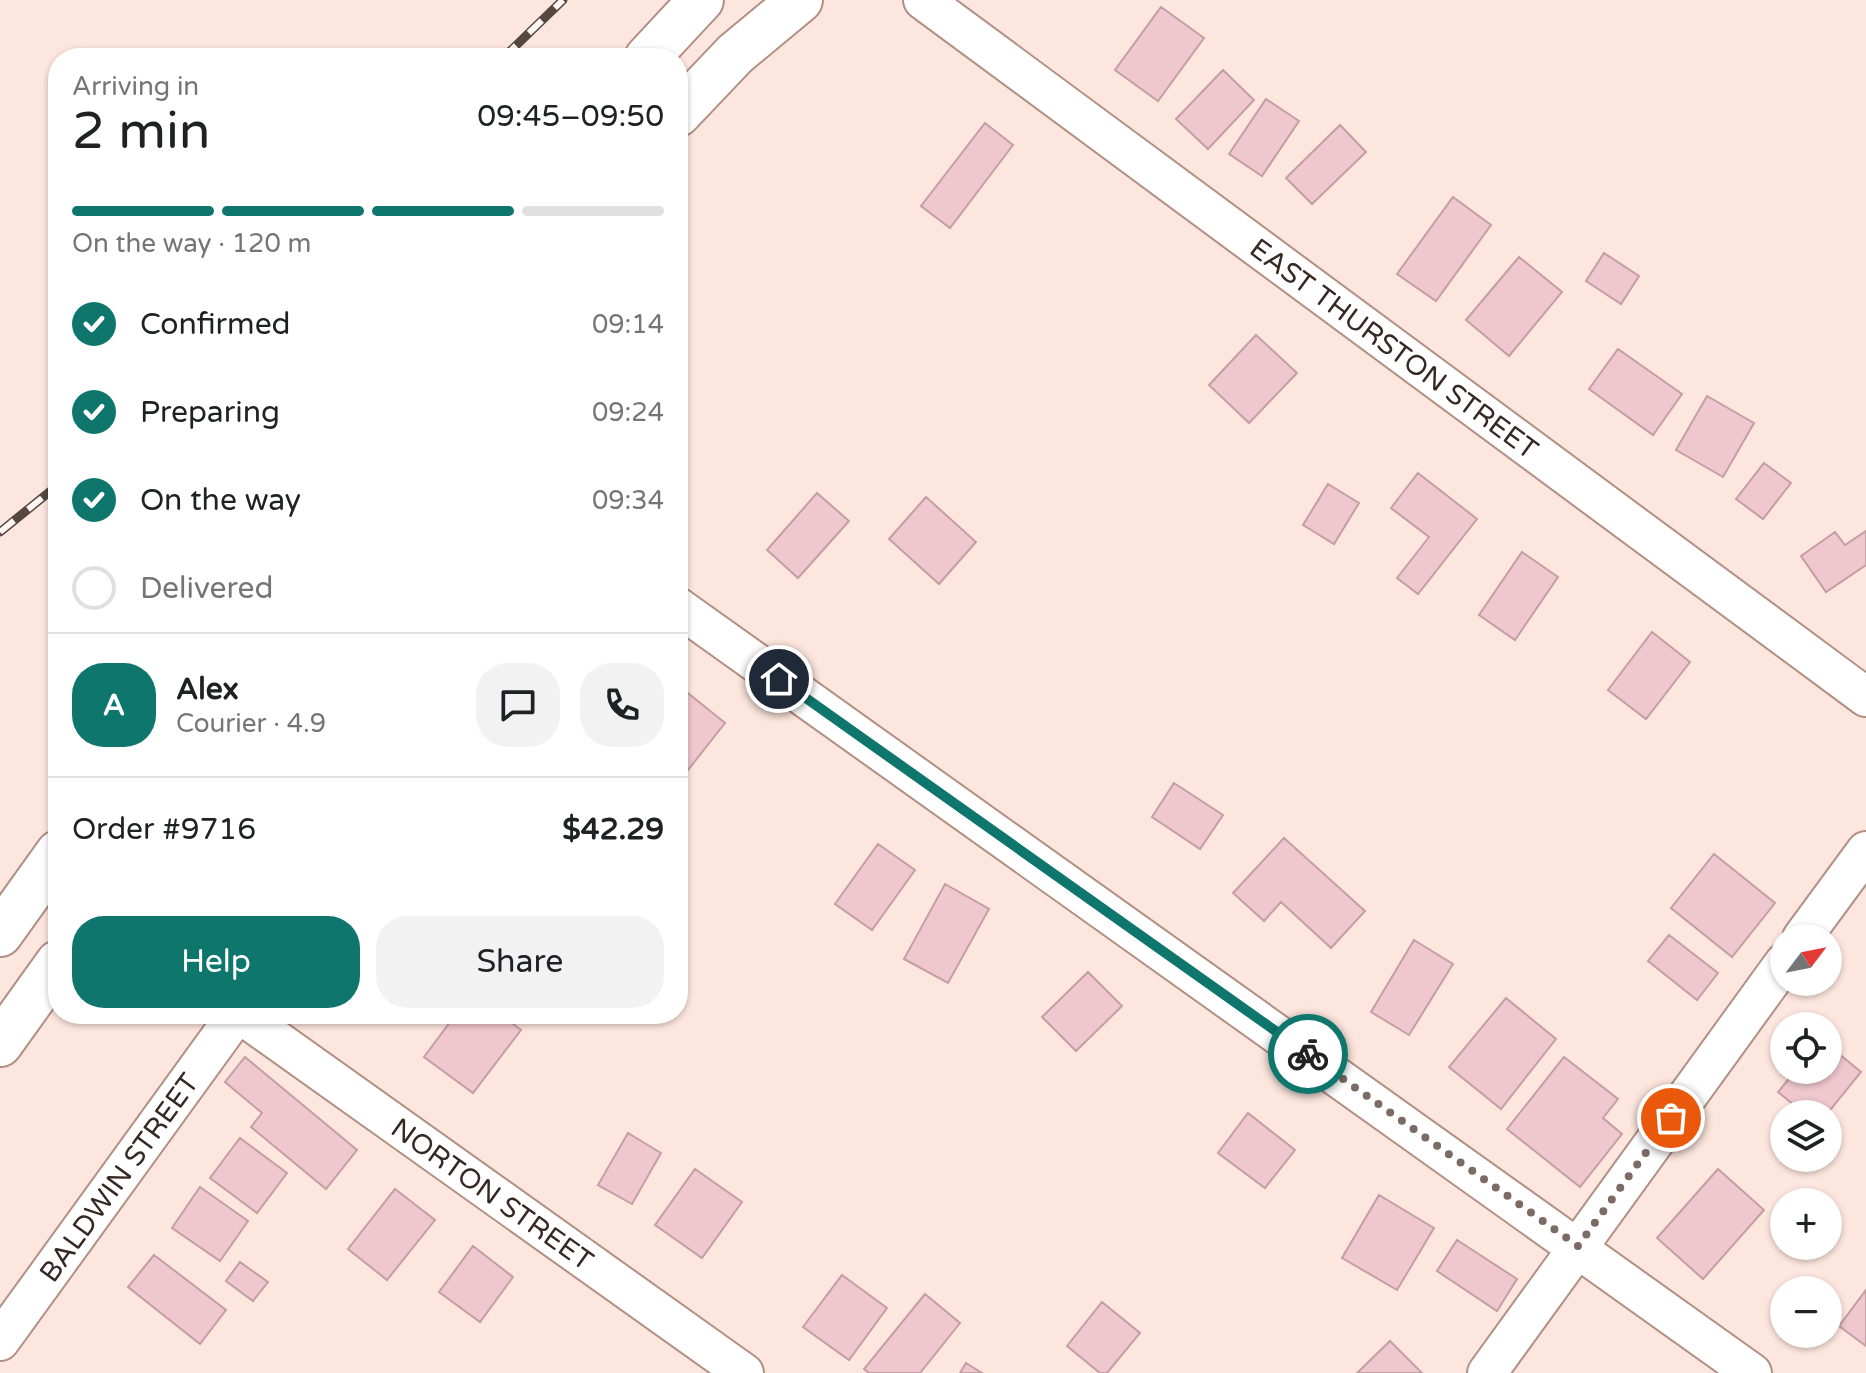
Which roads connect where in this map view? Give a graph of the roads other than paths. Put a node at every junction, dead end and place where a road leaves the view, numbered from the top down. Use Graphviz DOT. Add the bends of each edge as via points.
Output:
graph roads {
  1 [pos="701,0"];
  2 [pos="800,0"];
  3 [pos="923,0"];
  4 [pos="661,32"];
  5 [pos="688,103"];
  6 [pos="688,614"];
  7 [pos="1866,697"];
  8 [pos="1866,851"];
  9 [pos="48,867"];
  10 [pos="1812,924"];
  11 [pos="0,934"];
  12 [pos="48,977"];
  13 [pos="1770,982"];
  14 [pos="232,1024"];
  15 [pos="253,1024"];
  16 [pos="0,1044"];
  17 [pos="1578,1246"];
  18 [pos="0,1341"];
  19 [pos="732,1369"];
  20 [pos="1487,1373"];
  21 [pos="1752,1373"];
  1 -- 4 [label="main road"];
  2 -- 5 [label="main road" via="735,54"];
  3 -- 7 [label="street, EAST THURSTON STREET"];
  6 -- 17 [label="street"];
  8 -- 10 [label="street"];
  9 -- 11 [label="main road"];
  12 -- 16 [label="main road"];
  13 -- 17 [label="street"];
  14 -- 18 [label="street, BALDWIN STREET"];
  15 -- 19 [label="street, NORTON STREET"];
  17 -- 20 [label="street"];
  17 -- 21 [label="street"];
}
